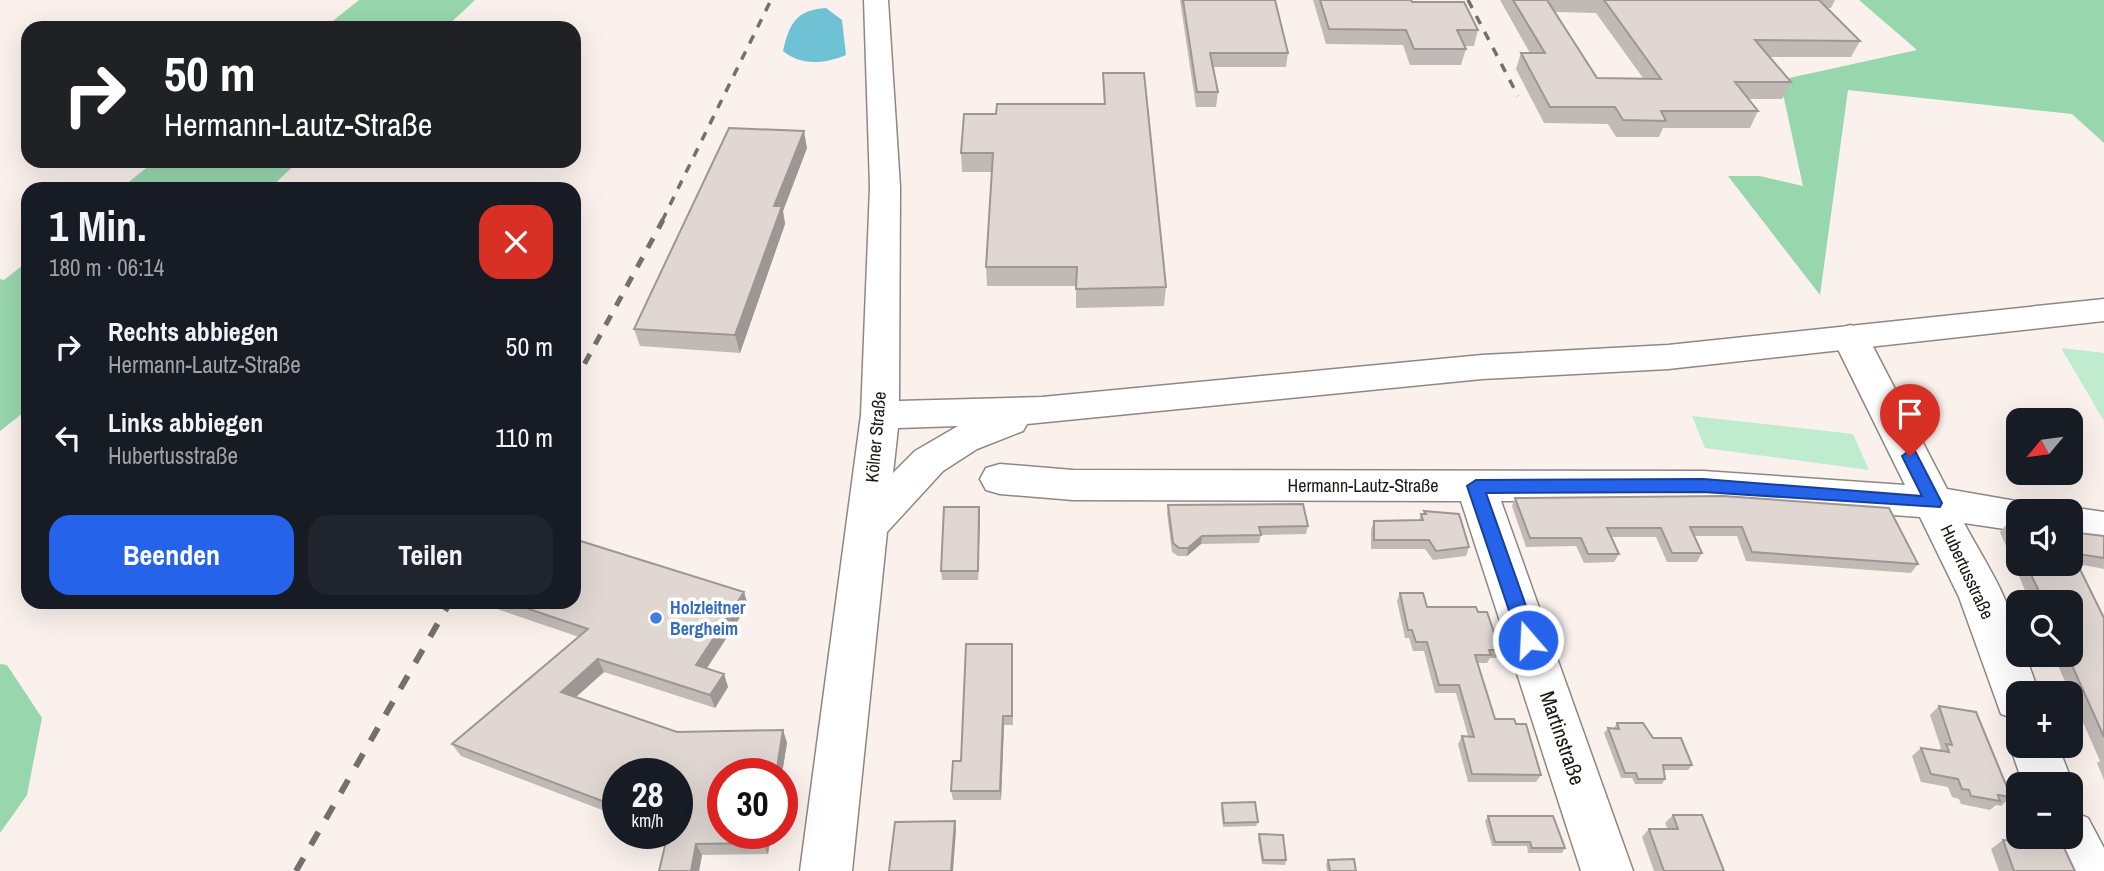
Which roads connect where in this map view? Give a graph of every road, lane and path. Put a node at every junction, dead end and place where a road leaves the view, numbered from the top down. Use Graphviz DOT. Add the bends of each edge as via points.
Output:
graph roads {
  1 [pos="876,0"];
  2 [pos="2104,310"];
  3 [pos="1850,337"];
  4 [pos="1042,410"];
  5 [pos="880,415"];
  6 [pos="1000,479"];
  7 [pos="1476,486"];
  8 [pos="1934,503"];
  9 [pos="2006,513"];
  10 [pos="868,525"];
  11 [pos="2083,525"];
  12 [pos="2104,528"];
  13 [pos="2011,681"];
  14 [pos="2077,849"];
  15 [pos="826,871"];
  16 [pos="1607,871"];
  17 [pos="2088,871"];
  1 -- 5 [label="main road, Kölner Straße" via="885,187"];
  2 -- 3 [label="main road"];
  3 -- 4 [label="main road" via="1668,357 1482,367"];
  3 -- 8 [label="main road, Hubertusstraße"];
  4 -- 5 [label="main road"];
  4 -- 10 [label="main road" via="963,439 929,461"];
  5 -- 10 [label="main road, Kölner Straße"];
  6 -- 7 [label="main road, Hermann-Lautz-Straße" via="1073,485"];
  7 -- 8 [label="main road, Hermann-Lautz-Straße" via="1703,486"];
  7 -- 16 [label="main road, Martinstraße"];
  8 -- 9 [label="main road, Hermann-Lautz-Straße"];
  8 -- 13 [label="main road, Hubertusstraße" via="1981,597"];
  10 -- 15 [label="main road, Kölner Straße"];
  11 -- 12 [label="main road"];
  14 -- 17 [label="main road"];
}
